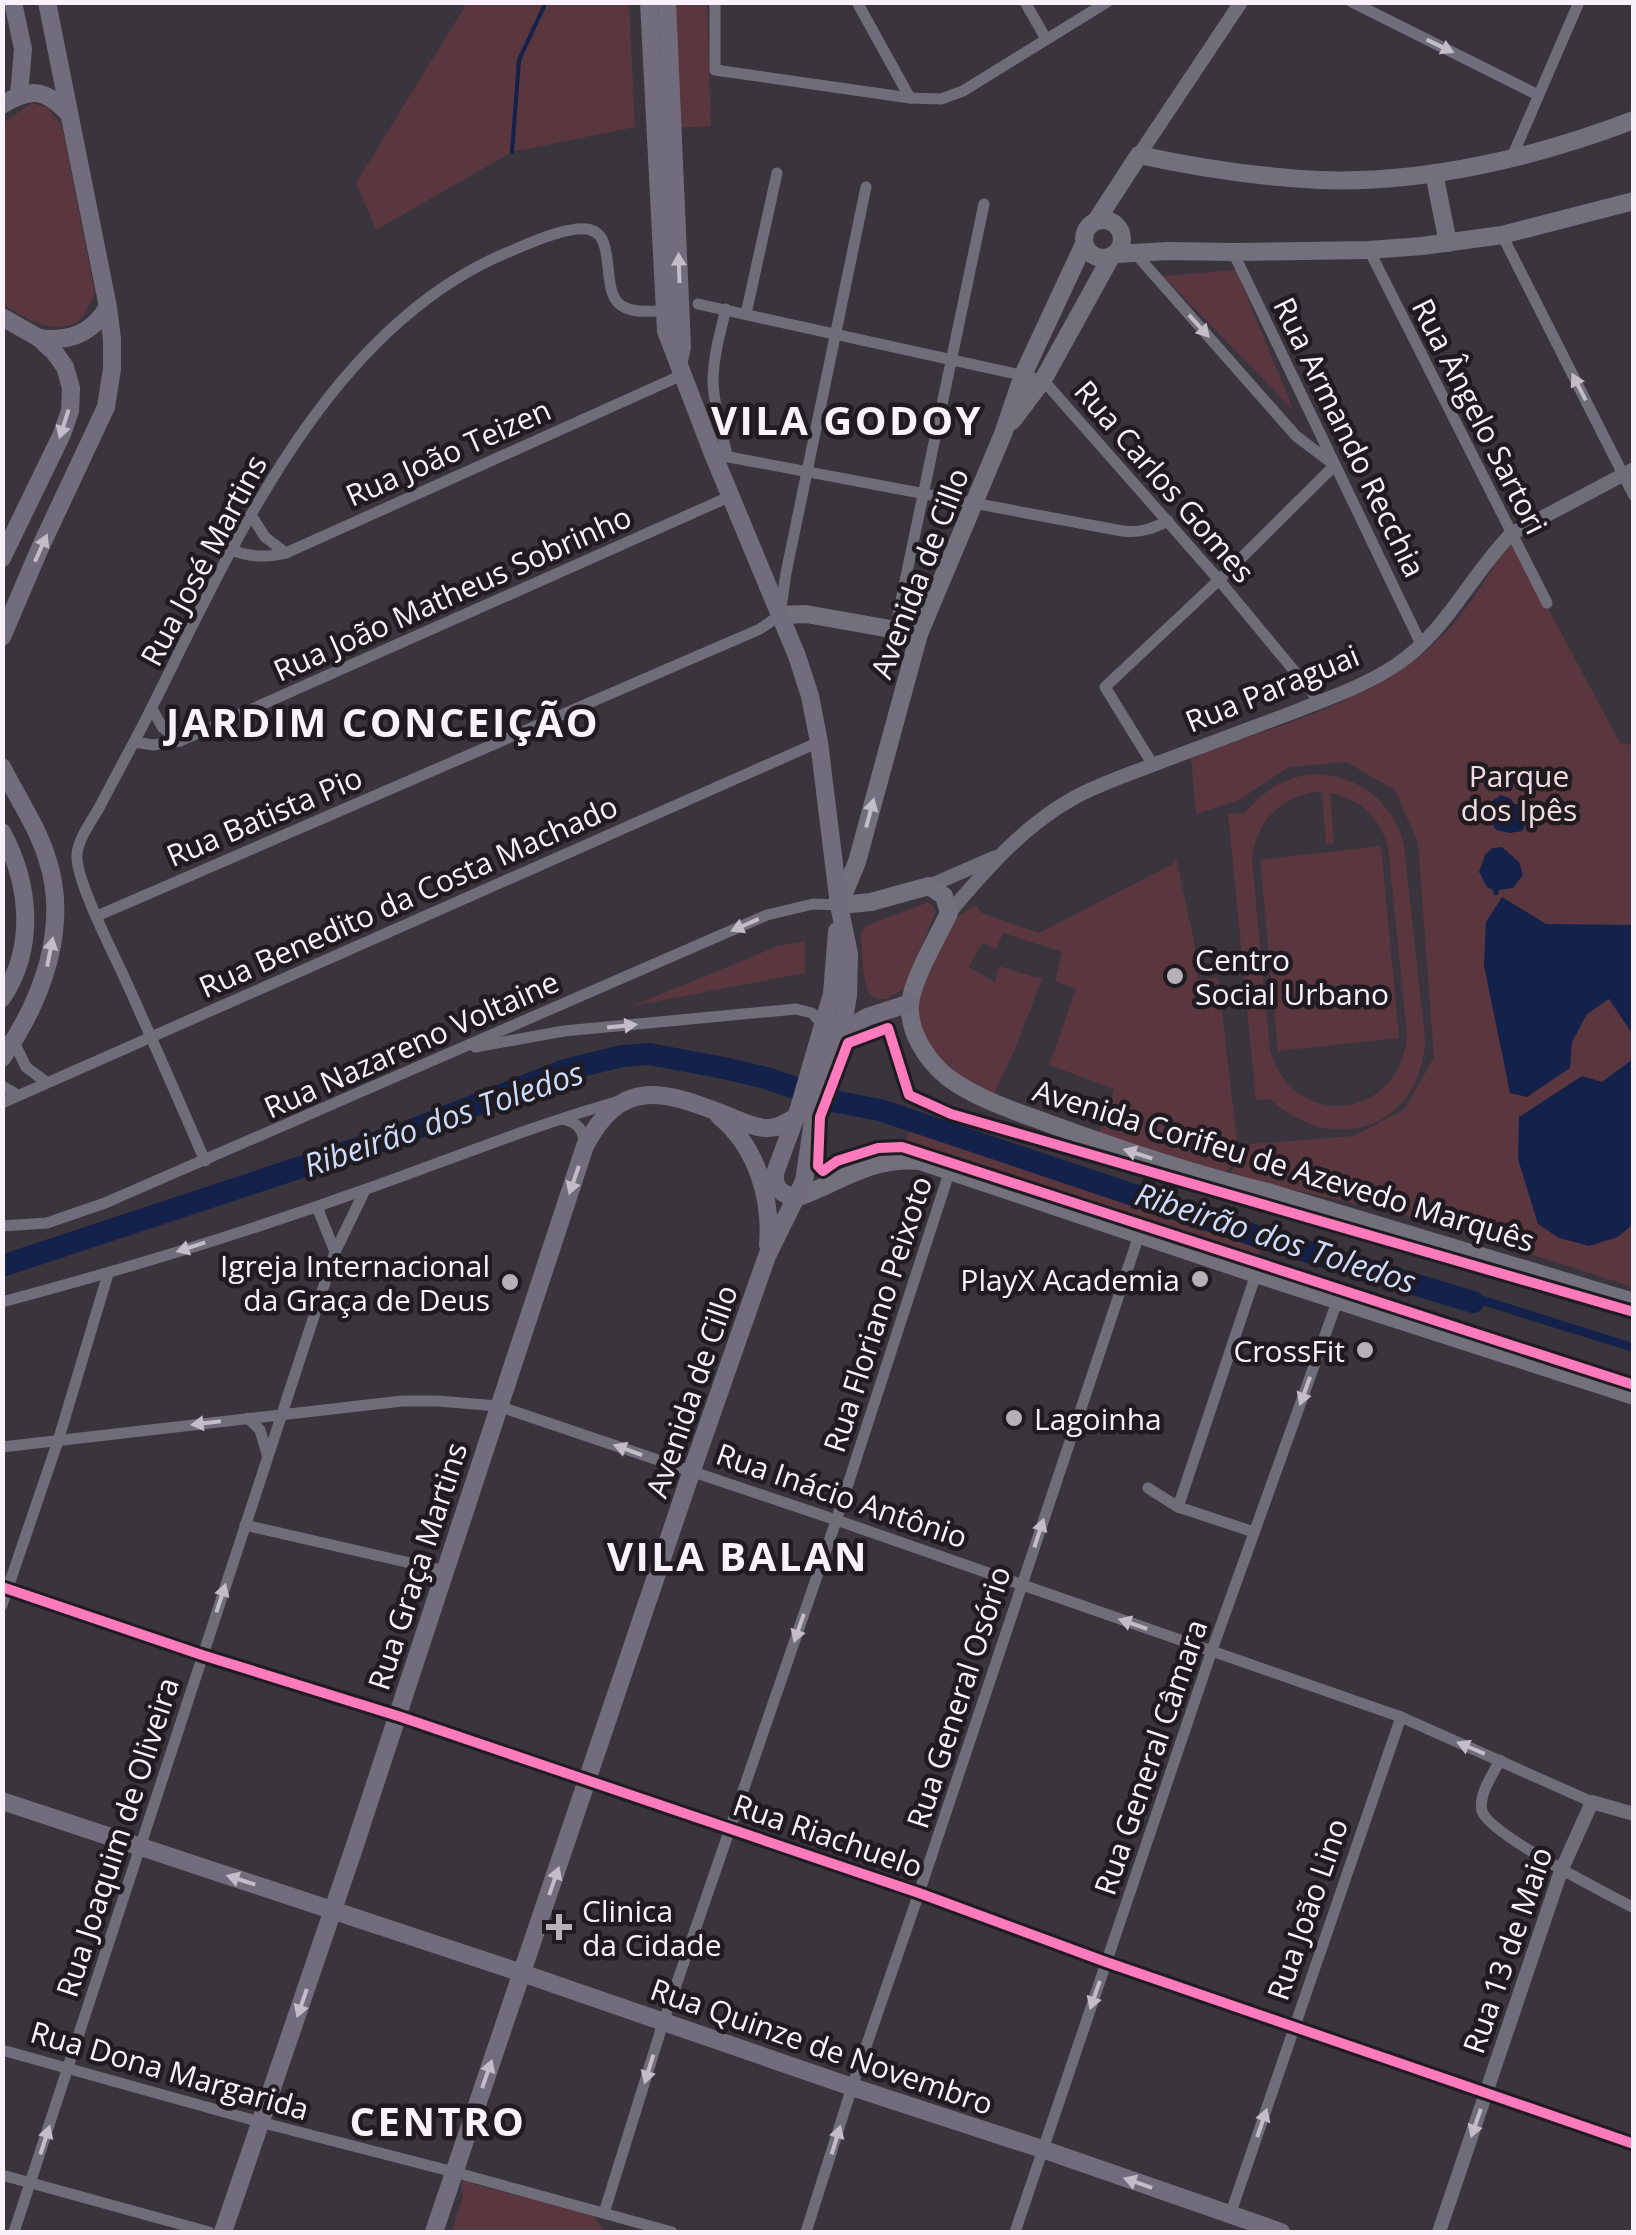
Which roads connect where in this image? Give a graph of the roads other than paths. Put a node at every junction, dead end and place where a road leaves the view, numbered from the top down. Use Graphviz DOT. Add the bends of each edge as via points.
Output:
graph roads {
  1 [pos="13,2"];
  2 [pos="47,2"];
  3 [pos="649,2"];
  4 [pos="667,2"];
  5 [pos="714,2"];
  6 [pos="857,2"];
  7 [pos="1025,2"];
  8 [pos="1107,2"];
  9 [pos="1241,2"];
  10 [pos="1352,2"];
  11 [pos="1579,2"];
  12 [pos="1046,39"];
  13 [pos="20,94"];
  14 [pos="1538,95"];
  15 [pos="910,98"];
  16 [pos="2,105"];
  17 [pos="67,112"];
  18 [pos="1634,120"];
  19 [pos="665,133"];
  20 [pos="1139,155"];
  21 [pos="1512,157"];
  22 [pos="777,173"];
  23 [pos="1434,173"];
  24 [pos="866,187"];
  25 [pos="1116,190"];
  26 [pos="984,204"];
  27 [pos="1632,206"];
  28 [pos="1442,216"];
  29 [pos="1096,222"];
  30 [pos="1502,235"];
  31 [pos="1448,243"];
  32 [pos="1084,244"];
  33 [pos="1120,246"];
  34 [pos="1422,246"];
  35 [pos="1369,250"];
  36 [pos="1233,252"];
  37 [pos="698,304"];
  38 [pos="108,307"];
  39 [pos="726,309"];
  40 [pos="663,311"];
  41 [pos="746,314"];
  42 [pos="2,317"];
  43 [pos="835,334"];
  44 [pos="39,338"];
  45 [pos="951,359"];
  46 [pos="680,370"];
  47 [pos="1022,375"];
  48 [pos="1043,380"];
  49 [pos="1003,434"];
  50 [pos="720,455"];
  51 [pos="1335,465"];
  52 [pos="807,471"];
  53 [pos="1628,472"];
  54 [pos="922,493"];
  55 [pos="731,496"];
  56 [pos="1634,496"];
  57 [pos="973,503"];
  58 [pos="251,515"];
  59 [pos="1168,520"];
  60 [pos="1511,534"];
  61 [pos="231,550"];
  62 [pos="286,553"];
  63 [pos="2,558"];
  64 [pos="1219,580"];
  65 [pos="1547,603"];
  66 [pos="780,615"];
  67 [pos="895,629"];
  68 [pos="919,634"];
  69 [pos="2,637"];
  70 [pos="1421,644"];
  71 [pos="1320,702"];
  72 [pos="152,709"];
  73 [pos="180,741"];
  74 [pos="135,742"];
  75 [pos="819,742"];
  76 [pos="1153,765"];
  77 [pos="2,767"];
  78 [pos="2,832"];
  79 [pos="1001,855"];
  80 [pos="928,886"];
  81 [pos="839,905"];
  82 [pos="949,913"];
  83 [pos="96,916"];
  84 [pos="2,998"];
  85 [pos="910,1003"];
  86 [pos="559,1006"];
  87 [pos="831,1030"];
  88 [pos="564,1031"];
  89 [pos="151,1037"];
  90 [pos="14,1042"];
  91 [pos="456,1051"];
  92 [pos="2,1058"];
  93 [pos="46,1082"];
  94 [pos="2,1086"];
  95 [pos="18,1095"];
  96 [pos="625,1100"];
  97 [pos="2,1103"];
  98 [pos="710,1109"];
  99 [pos="803,1113"];
  100 [pos="558,1118"];
  101 [pos="586,1146"];
  102 [pos="205,1161"];
  103 [pos="950,1170"];
  104 [pos="365,1190"];
  105 [pos="796,1198"];
  106 [pos="317,1207"];
  107 [pos="2,1226"];
  108 [pos="1138,1235"];
  109 [pos="336,1252"];
  110 [pos="767,1256"];
  111 [pos="108,1274"];
  112 [pos="1256,1274"];
  113 [pos="1338,1299"];
  114 [pos="2,1302"];
  115 [pos="1634,1302"];
  116 [pos="1634,1396"];
  117 [pos="498,1406"];
  118 [pos="282,1414"];
  119 [pos="248,1418"];
  120 [pos="58,1442"];
  121 [pos="2,1447"];
  122 [pos="267,1458"];
  123 [pos="691,1473"];
  124 [pos="1148,1488"];
  125 [pos="1178,1507"];
  126 [pos="836,1521"];
  127 [pos="245,1525"];
  128 [pos="1254,1532"];
  129 [pos="445,1571"];
  130 [pos="1022,1585"];
  131 [pos="5,1588"];
  132 [pos="2,1605"];
  133 [pos="1212,1650"];
  134 [pos="202,1655"];
  135 [pos="398,1716"];
  136 [pos="1401,1717"];
  137 [pos="1500,1760"];
  138 [pos="588,1781"];
  139 [pos="2,1801"];
  140 [pos="1592,1802"];
  141 [pos="1634,1814"];
  142 [pos="729,1828"];
  143 [pos="140,1846"];
  144 [pos="1561,1871"];
  145 [pos="920,1892"];
  146 [pos="1634,1908"];
  147 [pos="334,1910"];
  148 [pos="1106,1962"];
  149 [pos="522,1973"];
  150 [pos="663,2022"];
  151 [pos="1296,2026"];
  152 [pos="2,2050"];
  153 [pos="68,2067"];
  154 [pos="852,2086"];
  155 [pos="1486,2092"];
  156 [pos="260,2122"];
  157 [pos="1634,2144"];
  158 [pos="1042,2149"];
  159 [pos="454,2172"];
  160 [pos="2,2175"];
  161 [pos="31,2183"];
  162 [pos="604,2213"];
  163 [pos="1228,2224"];
  164 [pos="14,2232"];
  165 [pos="209,2232"];
  166 [pos="224,2232"];
  167 [pos="434,2232"];
  168 [pos="672,2232"];
  169 [pos="806,2232"];
  170 [pos="1015,2232"];
  171 [pos="1281,2232"];
  172 [pos="1439,2232"];
  1 -- 13 [label="main road" via="22,49"];
  2 -- 17 [label="main road"];
  3 -- 19 [label="main road"];
  4 -- 19 [label="main road"];
  5 -- 15 [label="street" via="715,70"];
  6 -- 15 [label="street"];
  7 -- 12 [label="street"];
  8 -- 12 [label="street"];
  9 -- 20 [label="street"];
  10 -- 14 [label="street, one-way"];
  11 -- 14 [label="street"];
  12 -- 15 [label="street" via="962,91 941,99"];
  13 -- 16 [label="main road"];
  13 -- 17 [label="main road" via="45,95"];
  14 -- 21 [label="street"];
  17 -- 38 [label="main road"];
  18 -- 21 [label="main road"];
  19 -- 40 [label="main road"];
  46 -- 19 [label="main road, one-way"];
  20 -- 23 [label="main road" via="1324,180"];
  20 -- 25 [label="main road"];
  21 -- 23 [label="main road"];
  22 -- 41 [label="street"];
  23 -- 28 [label="main road"];
  24 -- 43 [label="street"];
  25 -- 29 [label="main road"];
  25 -- 33 [label="main road"];
  26 -- 45 [label="street"];
  27 -- 30 [label="main road"];
  28 -- 31 [label="main road"];
  28 -- 34 [label="main road"];
  29 -- 32 [label="main road" via="1087,228"];
  29 -- 33 [label="main road" via="1109,221"];
  30 -- 31 [label="main road"];
  53 -- 30 [label="street, one-way"];
  31 -- 34 [label="main road"];
  32 -- 33 [label="main road" via="1104,259"];
  32 -- 47 [label="main road, Avenida de Cillo"];
  33 -- 36 [label="main road"];
  33 -- 48 [label="main road, Avenida de Cillo"];
  33 -- 51 [label="street, one-way" via="1296,436"];
  34 -- 35 [label="main road"];
  35 -- 36 [label="main road"];
  35 -- 60 [label="street, Rua Ângelo Sartori"];
  36 -- 51 [label="street, Rua Armando Recchia"];
  37 -- 39 [label="street, Rua Carlos Gomes"];
  38 -- 44 [label="main road" via="78,336"];
  69 -- 38 [label="main road, one-way" via="106,407 112,369"];
  39 -- 41 [label="street, Rua Carlos Gomes"];
  39 -- 50 [label="street" via="713,382"];
  40 -- 46 [label="main road"];
  40 -- 58 [label="street, Rua José Martins" via="635,311 616,302 606,249 592,230 563,233 493,258 451,281 368,353 334,390"];
  41 -- 43 [label="street, Rua Carlos Gomes"];
  42 -- 44 [label="main road"];
  43 -- 45 [label="street, Rua Carlos Gomes"];
  43 -- 52 [label="street"];
  44 -- 63 [label="main road, one-way" via="65,367 70,410"];
  45 -- 47 [label="street, Rua Carlos Gomes"];
  45 -- 54 [label="street"];
  46 -- 50 [label="main road"];
  46 -- 62 [label="street, Rua João Teizen"];
  47 -- 48 [label="street, Rua Carlos Gomes"];
  47 -- 49 [label="main road, Avenida de Cillo"];
  48 -- 49 [label="main road, Avenida de Cillo"];
  48 -- 59 [label="street, Rua Carlos Gomes"];
  49 -- 57 [label="main road, Avenida de Cillo"];
  50 -- 52 [label="street"];
  50 -- 55 [label="main road"];
  51 -- 64 [label="street"];
  51 -- 70 [label="street, Rua Armando Recchia"];
  52 -- 54 [label="street"];
  52 -- 66 [label="street"];
  53 -- 56 [label="street"];
  53 -- 60 [label="street, Rua Paraguai"];
  54 -- 57 [label="street"];
  54 -- 67 [label="street"];
  55 -- 66 [label="main road"];
  55 -- 73 [label="street, Rua João Matheus Sobrinho"];
  57 -- 59 [label="street" via="1122,532"];
  57 -- 68 [label="main road, Avenida de Cillo"];
  58 -- 61 [label="street, Rua José Martins"];
  58 -- 62 [label="street"];
  59 -- 64 [label="street, Rua Carlos Gomes"];
  60 -- 65 [label="street, Rua Ângelo Sartori"];
  60 -- 70 [label="street, Rua Paraguai"];
  61 -- 62 [label="street, Rua João Teizen" via="264,558"];
  61 -- 72 [label="street, Rua José Martins"];
  64 -- 71 [label="street, Rua Carlos Gomes"];
  64 -- 76 [label="street" via="1105,687"];
  66 -- 67 [label="main road"];
  66 -- 75 [label="main road"];
  66 -- 83 [label="street, Rua Batista Pio"];
  67 -- 68 [label="main road"];
  81 -- 68 [label="main road, Avenida de Cillo, one-way" via="857,862"];
  70 -- 71 [label="street, Rua Paraguai" via="1372,680"];
  71 -- 76 [label="street, Rua Paraguai"];
  72 -- 73 [label="street"];
  72 -- 74 [label="street, Rua José Martins"];
  73 -- 74 [label="street, Rua João Matheus Sobrinho"];
  74 -- 83 [label="street, Rua José Martins" via="78,848 78,868"];
  75 -- 81 [label="main road"];
  75 -- 89 [label="street, Rua Benedito da Costa Machado"];
  76 -- 79 [label="street, Rua Paraguai" via="1072,799"];
  90 -- 77 [label="main road, one-way" via="46,972 56,918 48,860"];
  78 -- 84 [label="main road" via="22,877 26,926 15,976"];
  79 -- 80 [label="street, Rua Paraguai"];
  79 -- 82 [label="street, Rua Paraguai"];
  80 -- 81 [label="main road"];
  80 -- 82 [label="main road" via="944,896"];
  81 -- 86 [label="street, Rua Nazareno Voltaine, one-way" via="767,915"];
  81 -- 87 [label="main road, Avenida de Cillo" via="850,974 845,1013"];
  82 -- 85 [label="main road, Rua Paraguai"];
  83 -- 89 [label="street, Rua José Martins"];
  85 -- 87 [label="main road"];
  115 -- 85 [label="main road, Avenida Corifeu de Azevedo Marquês, one-way" via="1221,1181 990,1101 949,1078 924,1052"];
  86 -- 88 [label="street"];
  86 -- 91 [label="street, Rua Nazareno Voltaine"];
  88 -- 87 [label="street, one-way" via="796,1009"];
  87 -- 99 [label="main road, Avenida de Cillo"];
  88 -- 91 [label="street"];
  89 -- 93 [label="street, Rua Benedito da Costa Machado"];
  89 -- 102 [label="street, Rua José Martins"];
  90 -- 92 [label="main road"];
  90 -- 93 [label="street" via="26,1067"];
  91 -- 102 [label="street, Rua Nazareno Voltaine"];
  93 -- 95 [label="street, Rua Benedito da Costa Machado"];
  94 -- 95 [label="street"];
  95 -- 97 [label="street"];
  96 -- 98 [label="main road" via="663,1095"];
  96 -- 100 [label="street"];
  96 -- 101 [label="main road, Rua Graça Martins" via="596,1125"];
  98 -- 99 [label="main road" via="766,1128"];
  98 -- 110 [label="main road" via="742,1139 758,1170 770,1218"];
  99 -- 105 [label="main road, Avenida de Cillo" via="807,1171"];
  99 -- 105 [label="main road" via="775,1174 779,1191"];
  100 -- 101 [label="street" via="578,1124"];
  100 -- 104 [label="street"];
  101 -- 117 [label="main road, Rua Graça Martins, one-way"];
  102 -- 107 [label="street, Rua Nazareno Voltaine" via="61,1218"];
  103 -- 105 [label="main road" via="920,1160 888,1161"];
  103 -- 108 [label="main road"];
  103 -- 126 [label="street, Rua Floriano Peixoto"];
  104 -- 106 [label="street"];
  104 -- 109 [label="street, Rua Joaquim de Oliveira"];
  105 -- 110 [label="main road, Avenida de Cillo"];
  106 -- 109 [label="street"];
  106 -- 111 [label="street, one-way"];
  108 -- 112 [label="main road"];
  130 -- 108 [label="street, Rua General Osório, one-way"];
  109 -- 118 [label="street, Rua Joaquim de Oliveira"];
  110 -- 123 [label="main road, Avenida de Cillo"];
  111 -- 114 [label="street"];
  111 -- 120 [label="street"];
  112 -- 113 [label="main road"];
  112 -- 125 [label="street"];
  113 -- 116 [label="main road"];
  113 -- 128 [label="street, Rua General Câmara, one-way"];
  117 -- 118 [label="street, Rua Inácio Antônio" via="402,1401"];
  123 -- 117 [label="street, Rua Inácio Antônio, one-way"];
  117 -- 129 [label="main road, Rua Graça Martins"];
  118 -- 119 [label="street, Rua Inácio Antônio"];
  118 -- 122 [label="street, Rua Joaquim de Oliveira"];
  119 -- 120 [label="street, Rua Inácio Antônio, one-way"];
  119 -- 122 [label="street" via="260,1430"];
  120 -- 121 [label="street, Rua Inácio Antônio"];
  120 -- 131 [label="street"];
  122 -- 127 [label="street, Rua Joaquim de Oliveira"];
  123 -- 126 [label="street, Rua Inácio Antônio"];
  123 -- 138 [label="main road, Avenida de Cillo"];
  124 -- 125 [label="street"];
  125 -- 128 [label="street"];
  126 -- 130 [label="street, Rua Inácio Antônio"];
  126 -- 142 [label="street, Rua Floriano Peixoto, one-way"];
  127 -- 129 [label="street"];
  134 -- 127 [label="street, Rua Joaquim de Oliveira, one-way"];
  128 -- 133 [label="street, Rua General Câmara"];
  129 -- 135 [label="main road, Rua Graça Martins"];
  133 -- 130 [label="street, Rua Inácio Antônio, one-way"];
  130 -- 145 [label="street, Rua General Osório"];
  131 -- 132 [label="street"];
  131 -- 134 [label="street, Rua Riachuelo"];
  133 -- 136 [label="street, Rua Inácio Antônio"];
  133 -- 148 [label="street, Rua General Câmara"];
  134 -- 135 [label="street, Rua Riachuelo"];
  134 -- 143 [label="street, Rua Joaquim de Oliveira"];
  135 -- 138 [label="street, Rua Riachuelo"];
  135 -- 147 [label="main road, Rua Graça Martins"];
  137 -- 136 [label="street, Rua Inácio Antônio, one-way"];
  136 -- 151 [label="street, Rua João Lino"];
  137 -- 140 [label="street, Rua Inácio Antônio"];
  137 -- 144 [label="street" via="1482,1812"];
  138 -- 142 [label="street, Rua Riachuelo"];
  149 -- 138 [label="main road, Avenida de Cillo, one-way"];
  139 -- 143 [label="main road, Rua Quinze de Novembro"];
  140 -- 141 [label="street, Rua Inácio Antônio"];
  140 -- 144 [label="street, Rua 13 de Maio"];
  142 -- 145 [label="street, Rua Riachuelo"];
  142 -- 150 [label="street, Rua Floriano Peixoto"];
  147 -- 143 [label="main road, Rua Quinze de Novembro, one-way"];
  143 -- 153 [label="street, Rua Joaquim de Oliveira"];
  144 -- 146 [label="street"];
  144 -- 155 [label="street, Rua 13 de Maio"];
  145 -- 148 [label="street, Rua Riachuelo"];
  145 -- 154 [label="street, Rua General Osório"];
  147 -- 149 [label="main road, Rua Quinze de Novembro"];
  147 -- 156 [label="main road, Rua Graça Martins, one-way"];
  148 -- 151 [label="street, Rua Riachuelo"];
  148 -- 158 [label="street, Rua General Câmara, one-way"];
  149 -- 150 [label="main road, Rua Quinze de Novembro"];
  159 -- 149 [label="main road, Avenida de Cillo, one-way"];
  150 -- 154 [label="main road, Rua Quinze de Novembro"];
  150 -- 162 [label="street, Rua Floriano Peixoto, one-way"];
  151 -- 155 [label="street, Rua Riachuelo"];
  163 -- 151 [label="street, Rua João Lino, one-way"];
  152 -- 153 [label="street, Rua Dona Margarida"];
  153 -- 156 [label="street, Rua Dona Margarida"];
  161 -- 153 [label="street, Rua Joaquim de Oliveira, one-way"];
  154 -- 158 [label="main road, Rua Quinze de Novembro"];
  169 -- 154 [label="street, Rua General Osório, one-way"];
  155 -- 157 [label="street, Rua Riachuelo"];
  155 -- 172 [label="street, Rua 13 de Maio, one-way"];
  156 -- 159 [label="street, Rua Dona Margarida"];
  156 -- 166 [label="main road, Rua Graça Martins"];
  163 -- 158 [label="main road, Rua Quinze de Novembro, one-way"];
  158 -- 170 [label="street, Rua General Câmara"];
  159 -- 162 [label="street, Rua Dona Margarida"];
  159 -- 167 [label="main road, Avenida de Cillo"];
  160 -- 161 [label="street"];
  161 -- 164 [label="street, Rua Joaquim de Oliveira"];
  161 -- 165 [label="street"];
  162 -- 168 [label="street, Rua Dona Margarida"];
  163 -- 171 [label="main road, Rua Quinze de Novembro"];
}
